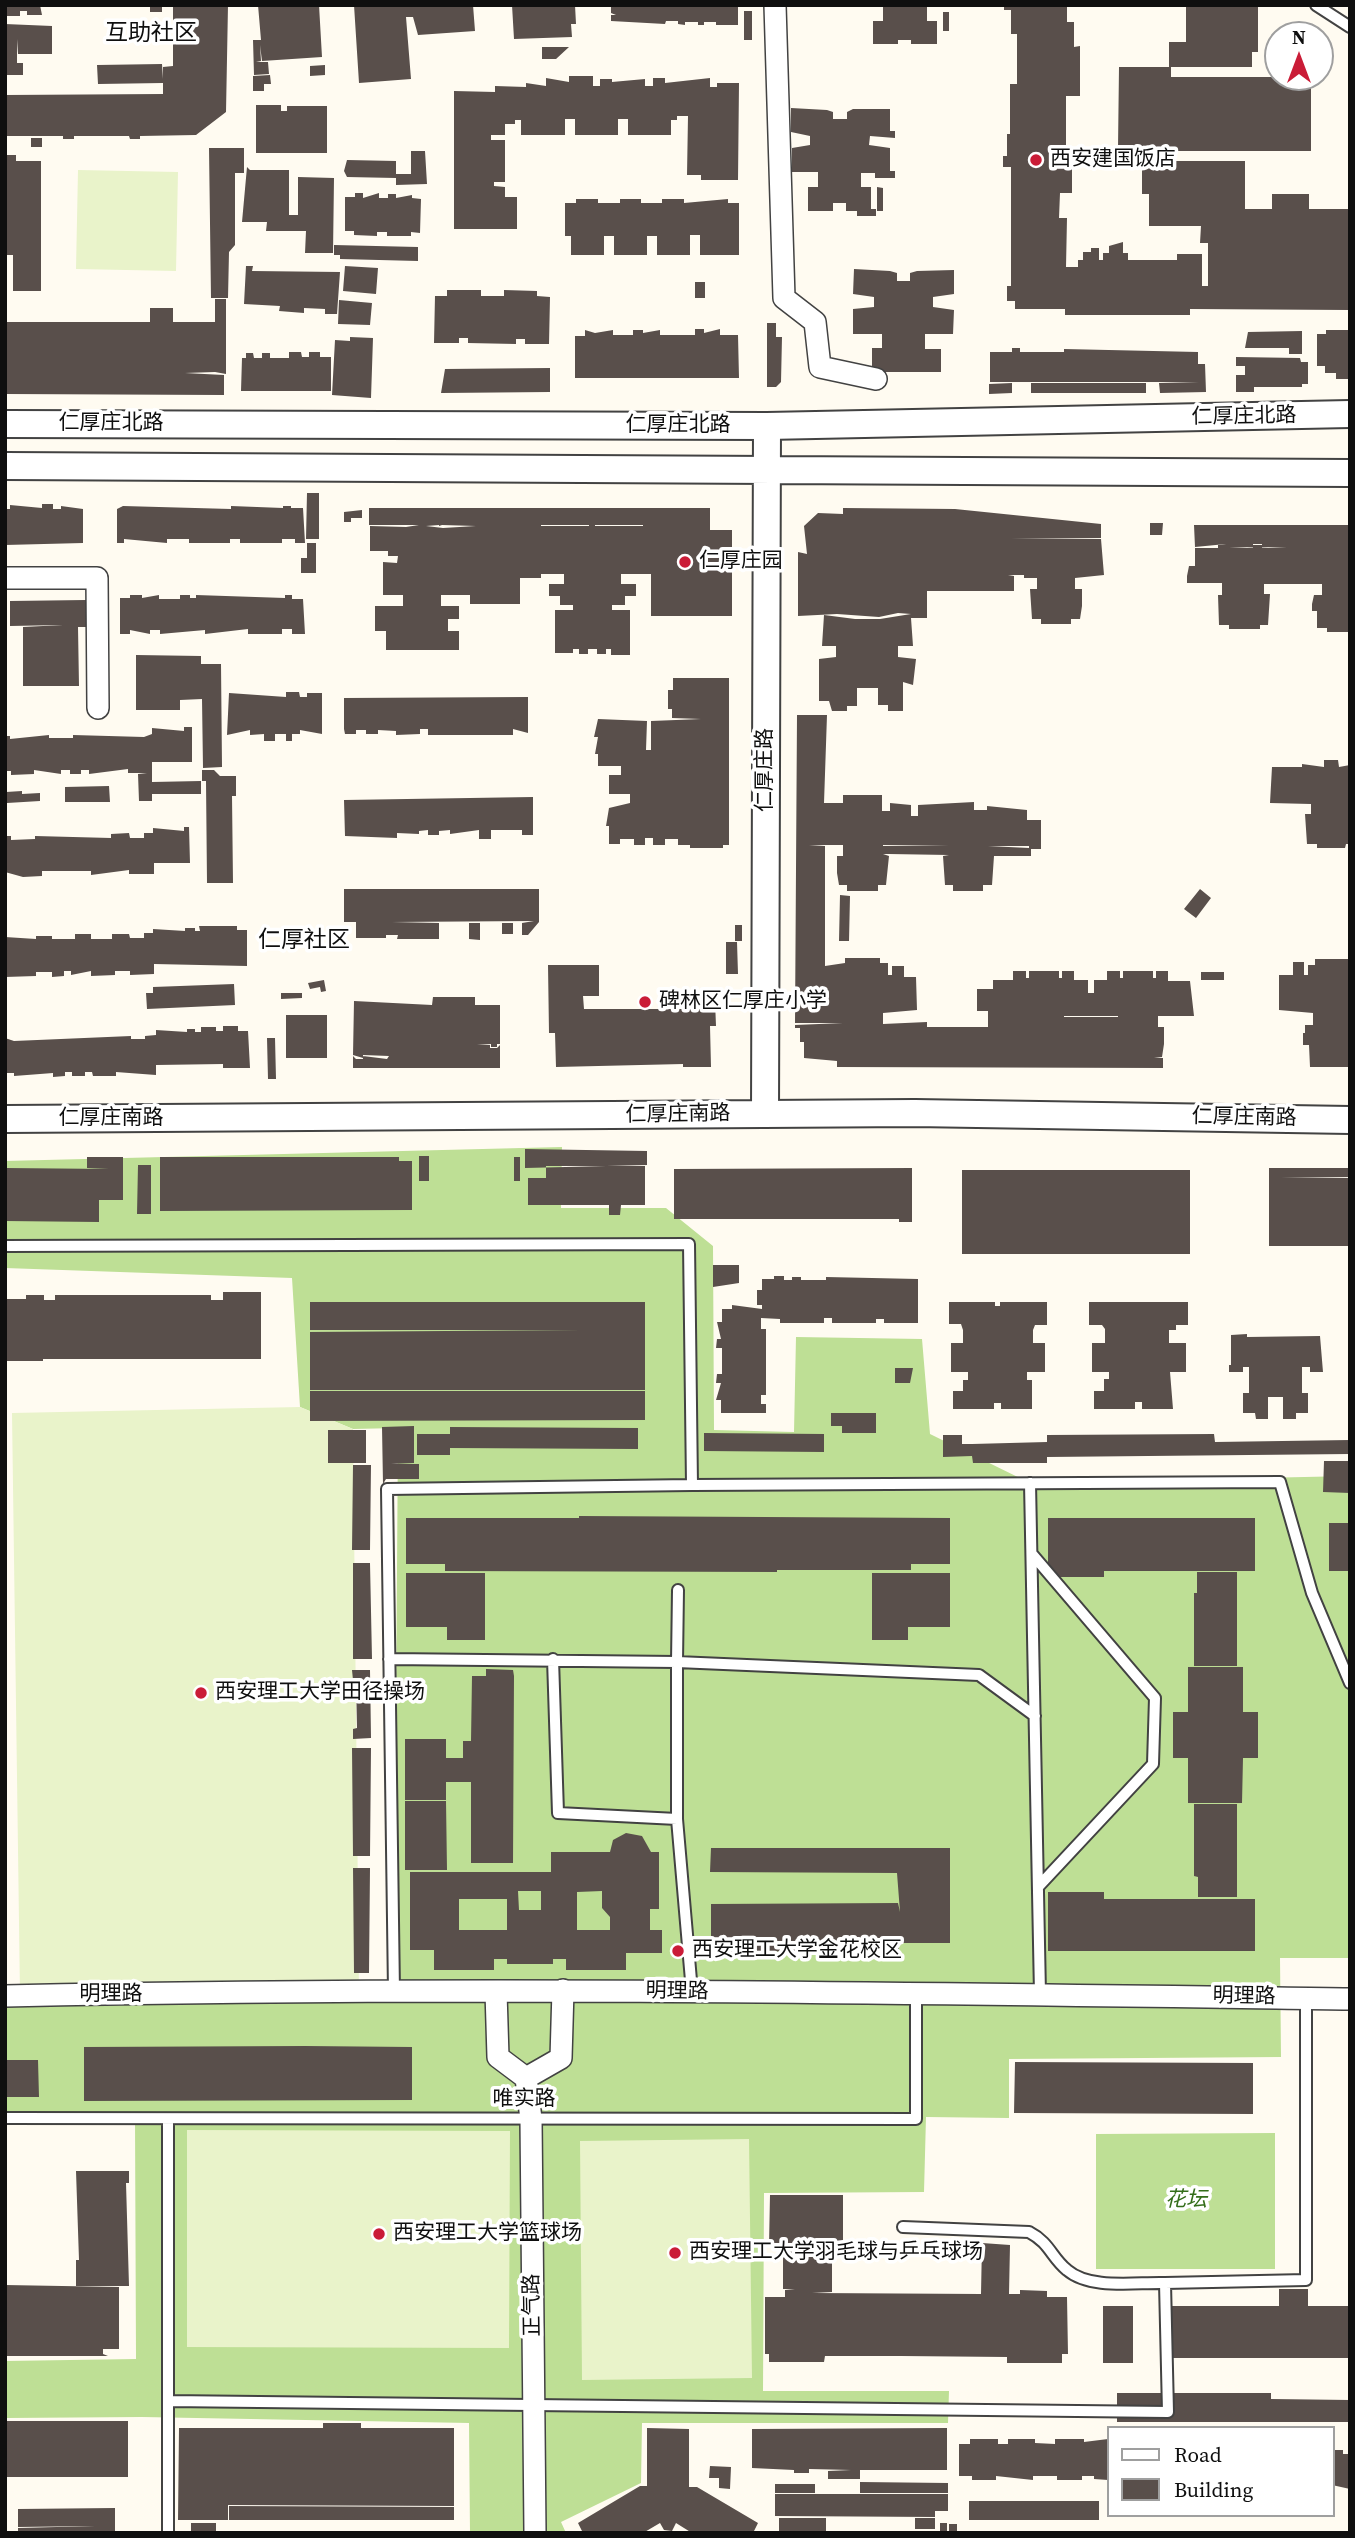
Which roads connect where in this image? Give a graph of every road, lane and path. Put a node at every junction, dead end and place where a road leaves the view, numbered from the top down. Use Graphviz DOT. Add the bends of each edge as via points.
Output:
graph roads {
  1 [pos="775,5"];
  2 [pos="1316,5"];
  3 [pos="1350,27"];
  4 [pos="876,379"];
  5 [pos="1350,414"];
  6 [pos="5,424"];
  7 [pos="767,426"];
  8 [pos="5,466"];
  9 [pos="766,470"];
  10 [pos="1350,473"];
  11 [pos="5,578"];
  12 [pos="98,708"];
  13 [pos="765,1114"];
  14 [pos="5,1119"];
  15 [pos="1350,1120"];
  16 [pos="5,1245"];
  17 [pos="1030,1483"];
  18 [pos="692,1485"];
  19 [pos="1032,1554"];
  20 [pos="678,1590"];
  21 [pos="389,1659"];
  22 [pos="553,1659"];
  23 [pos="677,1662"];
  24 [pos="1350,1683"];
  25 [pos="1035,1716"];
  26 [pos="677,1819"];
  27 [pos="1038,1887"];
  28 [pos="563,1990"];
  29 [pos="916,1991"];
  30 [pos="496,1992"];
  31 [pos="692,1992"];
  32 [pos="394,1993"];
  33 [pos="1040,1994"];
  34 [pos="5,1996"];
  35 [pos="1306,1998"];
  36 [pos="1350,1999"];
  37 [pos="526,2078"];
  38 [pos="5,2118"];
  39 [pos="168,2119"];
  40 [pos="531,2119"];
  41 [pos="903,2227"];
  42 [pos="1165,2283"];
  43 [pos="168,2401"];
  44 [pos="534,2407"];
  45 [pos="168,2533"];
  46 [pos="535,2533"];
  1 -- 4 [label="street" via="784,298 815,322 820,367"];
  2 -- 3 [label="lane"];
  5 -- 7 [label="street, 仁厚庄北路"];
  6 -- 7 [label="street, 仁厚庄北路"];
  7 -- 9 [label="street, 仁厚庄路"];
  8 -- 9 [label="street, 仁厚庄北路"];
  9 -- 10 [label="street, 仁厚庄北路"];
  9 -- 13 [label="street, 仁厚庄路"];
  11 -- 12 [label="street" via="97,579"];
  13 -- 14 [label="street, 仁厚庄南路"];
  13 -- 15 [label="street, 仁厚庄南路"];
  16 -- 18 [label="lane" via="690,1244"];
  17 -- 18 [label="lane"];
  17 -- 19 [label="lane"];
  17 -- 24 [label="lane" via="1280,1482 1312,1593"];
  18 -- 21 [label="lane" via="387,1489"];
  19 -- 25 [label="lane"];
  19 -- 27 [label="lane" via="1155,1698 1153,1764"];
  20 -- 23 [label="lane"];
  21 -- 22 [label="lane"];
  21 -- 32 [label="lane"];
  22 -- 23 [label="lane"];
  22 -- 26 [label="lane" via="558,1813"];
  23 -- 25 [label="lane" via="979,1675"];
  23 -- 26 [label="lane"];
  25 -- 27 [label="lane"];
  26 -- 31 [label="lane"];
  27 -- 33 [label="lane"];
  28 -- 30 [label="street, 明理路"];
  28 -- 31 [label="street, 明理路"];
  28 -- 37 [label="street" via="561,2058"];
  29 -- 31 [label="street, 明理路"];
  29 -- 33 [label="street, 明理路"];
  29 -- 40 [label="lane, 唯实路" via="916,2119"];
  30 -- 32 [label="street, 明理路"];
  30 -- 37 [label="street" via="498,2057"];
  32 -- 34 [label="street, 明理路"];
  33 -- 35 [label="street, 明理路"];
  35 -- 36 [label="street, 明理路"];
  35 -- 42 [label="lane" via="1306,2280"];
  37 -- 40 [label="street, 正气路"];
  38 -- 39 [label="lane, 唯实路"];
  39 -- 40 [label="lane, 唯实路"];
  39 -- 43 [label="lane"];
  40 -- 44 [label="street, 正气路"];
  41 -- 42 [label="lane" via="1029,2232 1044,2239 1066,2269 1083,2280"];
  42 -- 44 [label="lane" via="1168,2412"];
  43 -- 44 [label="lane"];
  43 -- 45 [label="lane"];
  44 -- 46 [label="street, 正气路"];
}
